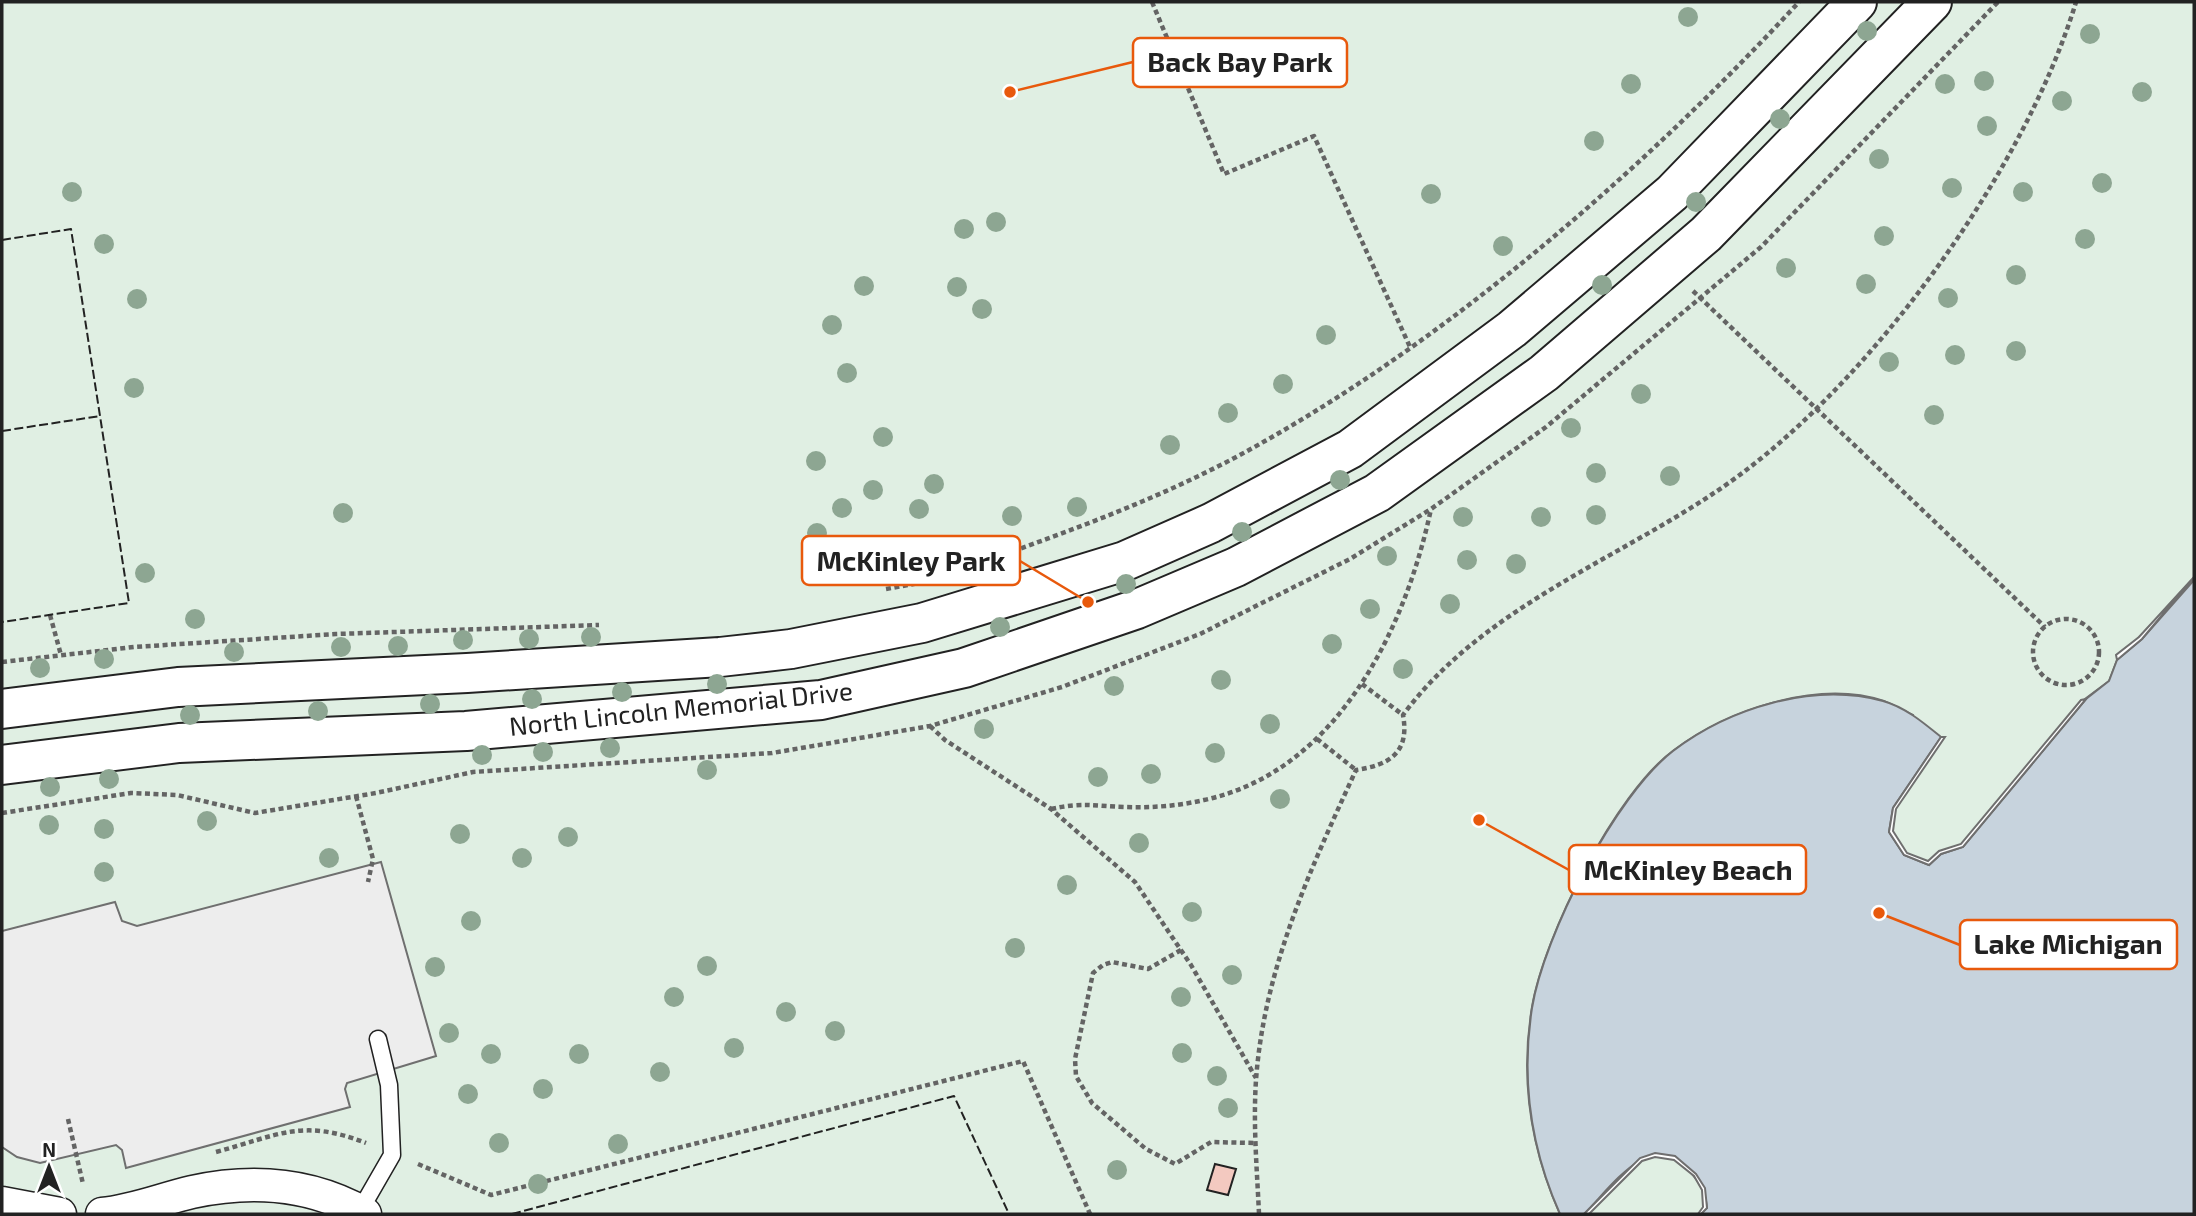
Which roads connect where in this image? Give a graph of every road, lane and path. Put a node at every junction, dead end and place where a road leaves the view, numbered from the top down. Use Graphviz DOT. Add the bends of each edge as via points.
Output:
graph roads {
  1 [pos="1152,2"];
  2 [pos="1799,2"];
  3 [pos="1857,2"];
  4 [pos="1932,2"];
  5 [pos="2077,2"];
  6 [pos="1668,265"];
  7 [pos="1410,348"];
  8 [pos="1815,410"];
  9 [pos="1431,509"];
  10 [pos="956,571"];
  11 [pos="930,580"];
  12 [pos="877,592"];
  13 [pos="50,615"];
  14 [pos="604,625"];
  15 [pos="2045,627"];
  16 [pos="61,655"];
  17 [pos="2,662"];
  18 [pos="1362,684"];
  19 [pos="2,709"];
  20 [pos="1403,715"];
  21 [pos="930,726"];
  22 [pos="1317,739"];
  23 [pos="2,765"];
  24 [pos="1356,770"];
  25 [pos="356,796"];
  26 [pos="1051,809"];
  27 [pos="368,882"];
  28 [pos="1181,950"];
  29 [pos="378,1038"];
  30 [pos="1256,1078"];
  31 [pos="68,1119"];
  32 [pos="1255,1143"];
  33 [pos="418,1164"];
  34 [pos="83,1184"];
  35 [pos="2,1203"];
  36 [pos="361,1213"];
  37 [pos="60,1214"];
  38 [pos="102,1214"];
  39 [pos="1090,1214"];
  40 [pos="1259,1214"];
  1 -- 7 [label="path" via="1224,174 1314,136"];
  2 -- 7 [label="path" via="1668,133 1595,198"];
  3 -- 19 [label="main road, North Lincoln Memorial Drive" via="1672,193 1512,329 1350,449 1211,523 1125,561 922,623 791,649 467,673 178,687"];
  4 -- 6 [label="main road, North Lincoln Memorial Drive" via="1706,234"];
  5 -- 8 [label="path" via="2037,103 1989,190 1880,340"];
  6 -- 8 [label="path"];
  6 -- 23 [label="main road, North Lincoln Memorial Drive" via="1544,373 1377,493 1236,567 1138,610 964,668 821,700 724,710 466,731 179,743"];
  7 -- 10 [label="path" via="1264,442 1159,494 1080,528"];
  8 -- 15 [label="path"];
  8 -- 20 [label="path" via="1761,461 1710,496 1525,606 1460,656"];
  9 -- 18 [label="path" via="1413,579"];
  11 -- 12 [label="path"];
  13 -- 16 [label="path"];
  14 -- 16 [label="path" via="336,634"];
  15 -- 15 [label="path" via="2064,619 2092,631 2099,651 2093,671 2076,683 2054,682 2037,667 2034,646"];
  16 -- 17 [label="path"];
  18 -- 20 [label="path"];
  18 -- 22 [label="path"];
  20 -- 24 [label="path" via="1406,731 1398,751 1383,766"];
  21 -- 26 [label="path"];
  22 -- 24 [label="path"];
  22 -- 26 [label="path" via="1280,769 1217,797 1164,807 1081,803"];
  24 -- 30 [label="path" via="1283,942"];
  25 -- 27 [label="path" via="373,859"];
  26 -- 28 [label="path" via="1135,882"];
  28 -- 30 [label="path"];
  28 -- 32 [label="path" via="1148,969 1112,962 1093,973 1077,1041 1076,1076 1092,1103 1146,1149 1175,1164 1211,1142"];
  29 -- 36 [label="lane" via="389,1086 391,1155"];
  30 -- 32 [label="path"];
  31 -- 34 [label="path"];
  32 -- 40 [label="path"];
  33 -- 39 [label="path" via="491,1195 1023,1061"];
  35 -- 37 [label="street"];
  36 -- 38 [label="street" via="312,1191 276,1184 237,1184"];
}
